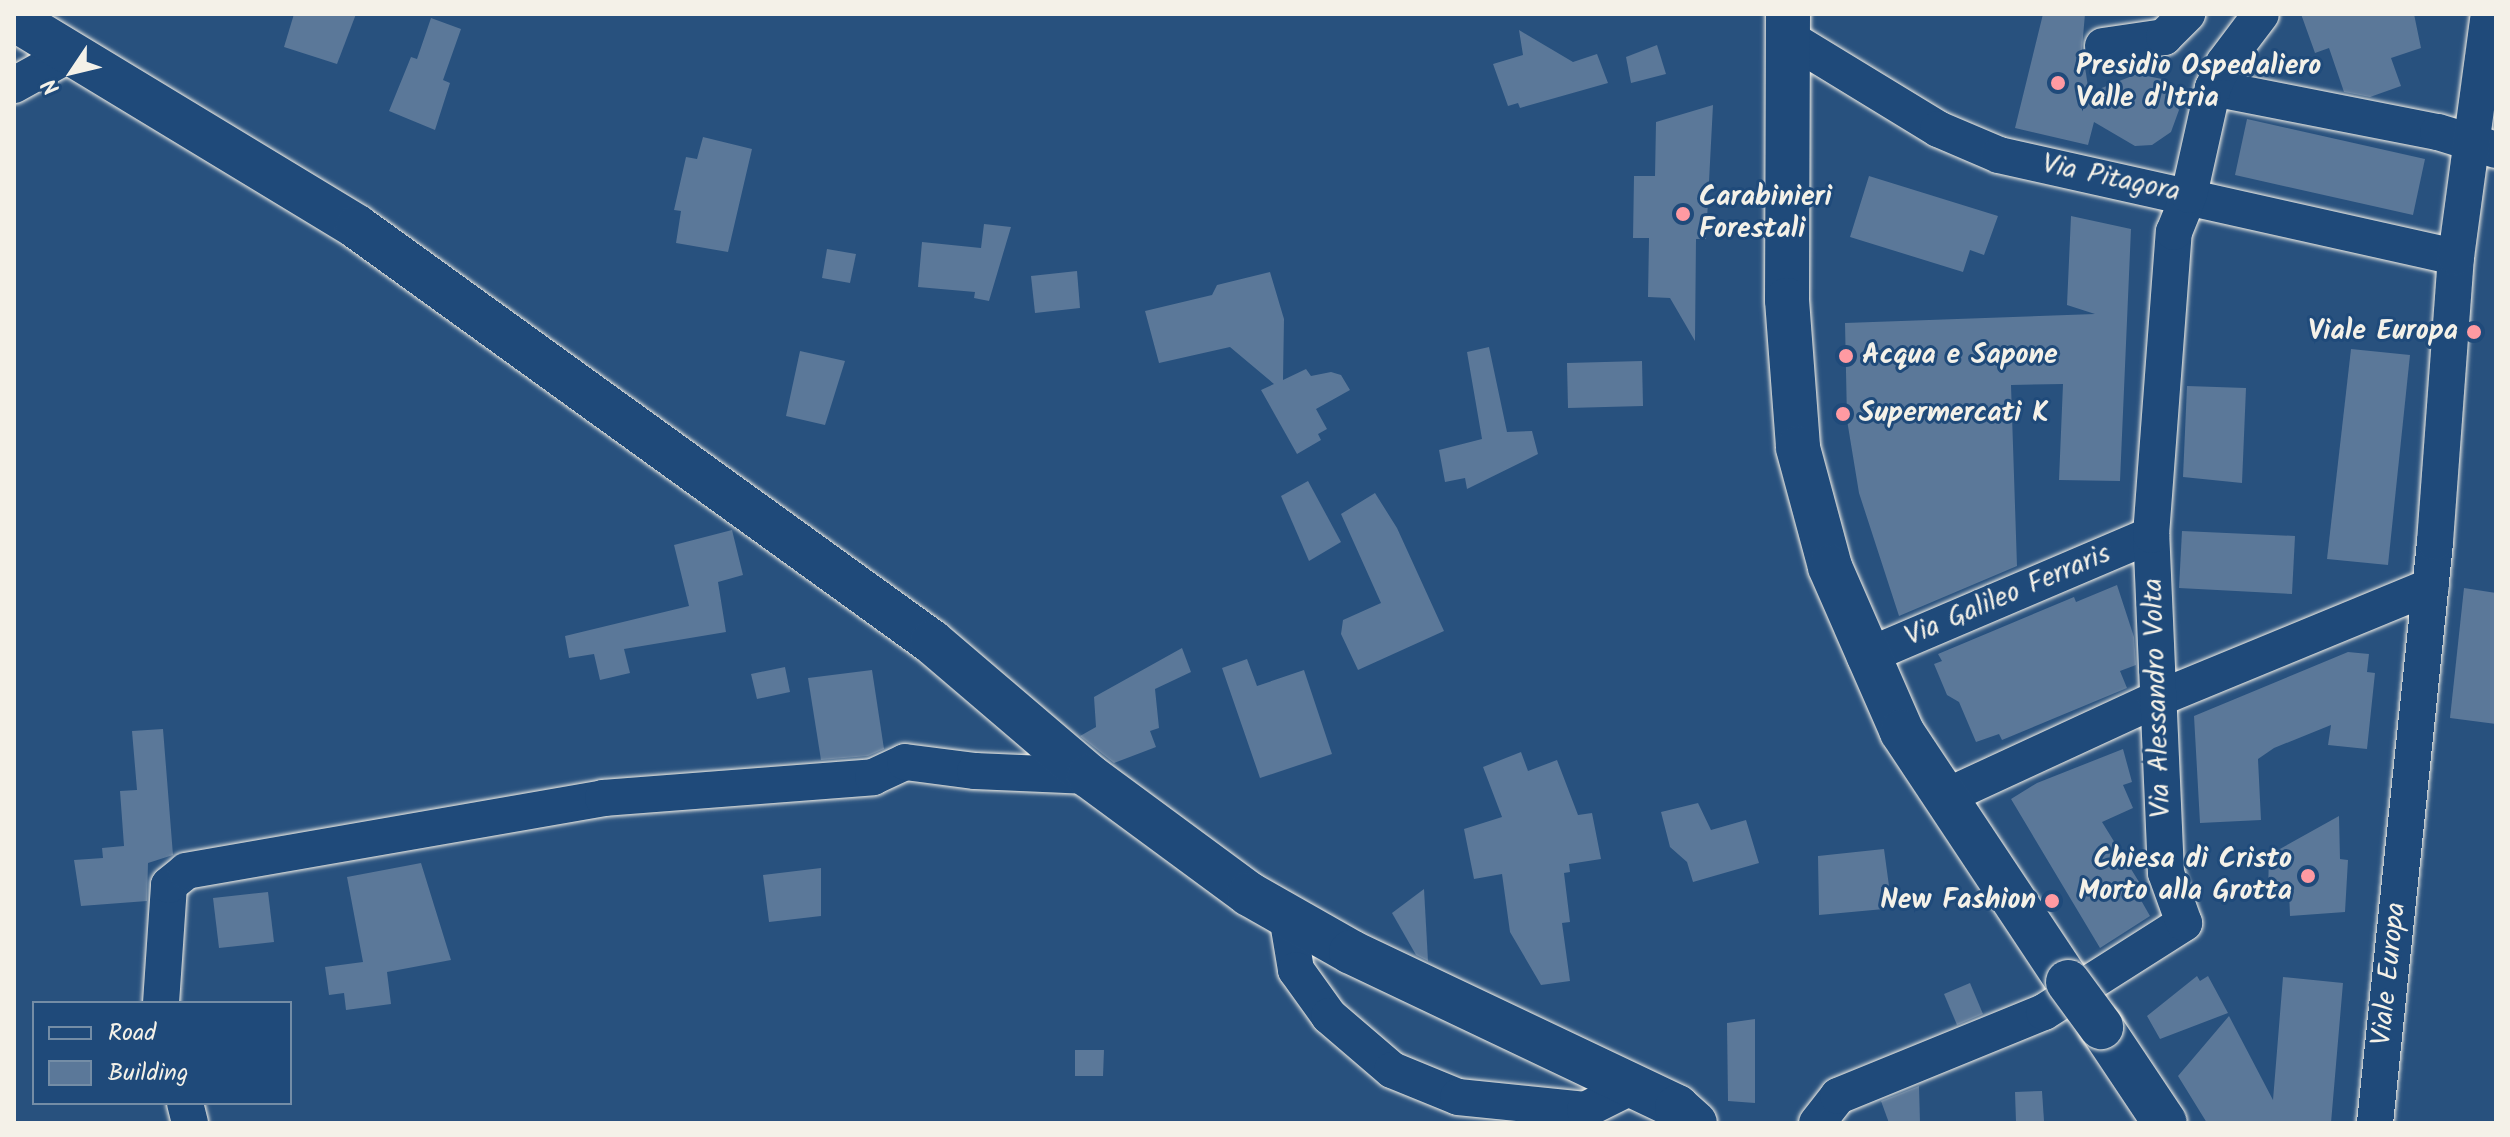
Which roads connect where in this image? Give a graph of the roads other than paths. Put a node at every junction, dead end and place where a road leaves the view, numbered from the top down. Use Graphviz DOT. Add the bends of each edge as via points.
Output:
graph roads {
  1 [pos="2187,14"];
  2 [pos="2261,14"];
  3 [pos="2489,14"];
  4 [pos="14,19"];
  5 [pos="1789,26"];
  6 [pos="2103,46"];
  7 [pos="70,54"];
  8 [pos="14,85"];
  9 [pos="2213,88"];
  10 [pos="2483,145"];
  11 [pos="2189,195"];
  12 [pos="2456,257"];
  13 [pos="2151,535"];
  14 [pos="2431,586"];
  15 [pos="1865,657"];
  16 [pos="2157,699"];
  17 [pos="1089,776"];
  18 [pos="1947,796"];
  19 [pos="1287,916"];
  20 [pos="161,1001"];
  21 [pos="1631,1087"];
  22 [pos="1695,1123"];
  23 [pos="1817,1123"];
  24 [pos="2165,1123"];
  25 [pos="2375,1123"];
  1 -- 6 [label="street" via="2164,37"];
  2 -- 9 [label="street, Via Alessandro Volta" via="2224,63"];
  3 -- 10 [label="street, Viale Europa"];
  4 -- 7 [label="main road"];
  5 -- 11 [label="street, Via Pitagora" via="1938,129 1999,155"];
  5 -- 15 [label="main road" via="1787,300 1798,448 1830,567"];
  7 -- 8 [label="street"];
  7 -- 17 [label="main road" via="357,227 932,642"];
  9 -- 10 [label="street"];
  9 -- 11 [label="street, Via Alessandro Volta"];
  10 -- 12 [label="street, Viale Europa"];
  11 -- 12 [label="street, Via Pitagora"];
  11 -- 13 [label="street, Via Alessandro Volta" via="2174,232"];
  12 -- 14 [label="street, Viale Europa"];
  13 -- 15 [label="street, Via Galileo Ferraris"];
  13 -- 16 [label="street, Via Alessandro Volta"];
  14 -- 16 [label="street"];
  14 -- 25 [label="street, Viale Europa"];
  15 -- 18 [label="main road" via="1902,732"];
  16 -- 18 [label="street"];
  16 -- 23 [label="street, Via Alessandro Volta" via="2166,873 2184,923 2044,1012 1838,1096"];
  17 -- 19 [label="main road"];
  17 -- 20 [label="street" via="905,762 873,777 603,798 186,871 169,885"];
  18 -- 24 [label="main road, bridge"];
  19 -- 21 [label="main road"];
  19 -- 21 [label="street" via="1296,970 1329,1016 1392,1070 1458,1097 1585,1110"];
  21 -- 22 [label="main road" via="1677,1107"];
}
